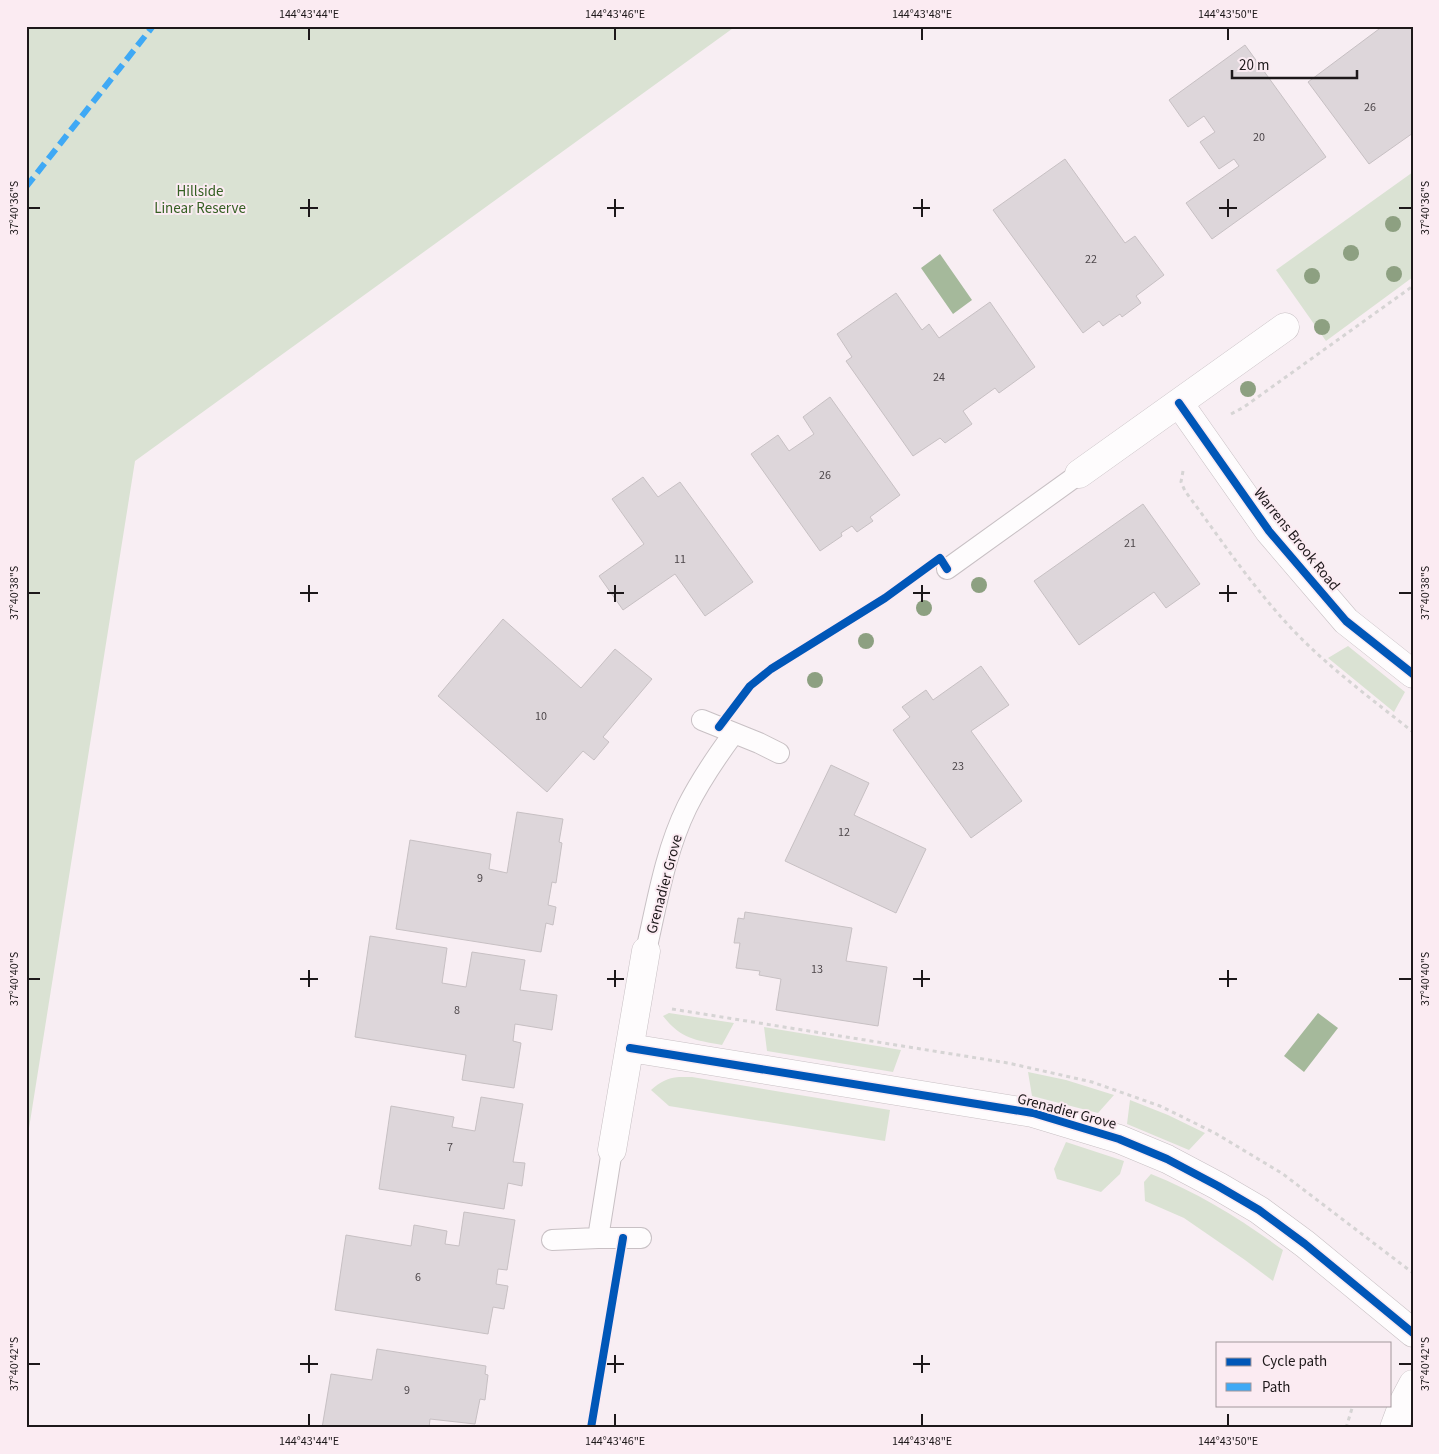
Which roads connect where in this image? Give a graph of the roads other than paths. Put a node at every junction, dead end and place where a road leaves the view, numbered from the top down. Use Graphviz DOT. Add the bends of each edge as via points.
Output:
graph roads {
  1 [pos="1284,327"];
  2 [pos="1179,403"];
  3 [pos="1079,474"];
  4 [pos="947,569"];
  5 [pos="1413,674"];
  6 [pos="702,720"];
  7 [pos="734,732"];
  8 [pos="779,753"];
  9 [pos="646,951"];
  10 [pos="630,1048"];
  11 [pos="612,1150"];
  12 [pos="598,1238"];
  13 [pos="641,1238"];
  14 [pos="552,1240"];
  15 [pos="1413,1333"];
  16 [pos="1413,1384"];
  17 [pos="1394,1428"];
  1 -- 2 [label="street"];
  2 -- 3 [label="street"];
  2 -- 5 [label="street, Warrens Brook Road" via="1269,531 1346,621"];
  3 -- 4 [label="lane"];
  6 -- 7 [label="lane"];
  7 -- 8 [label="lane"];
  7 -- 9 [label="lane, Grenadier Grove" via="687,808 660,887"];
  9 -- 10 [label="street, Grenadier Grove"];
  10 -- 11 [label="street, Grenadier Grove"];
  10 -- 15 [label="street, Grenadier Grove" via="1033,1113 1119,1139 1175,1164 1259,1210 1306,1244"];
  11 -- 12 [label="lane, Grenadier Grove"];
  12 -- 13 [label="lane"];
  12 -- 14 [label="lane"];
  16 -- 17 [label="street"];
}
